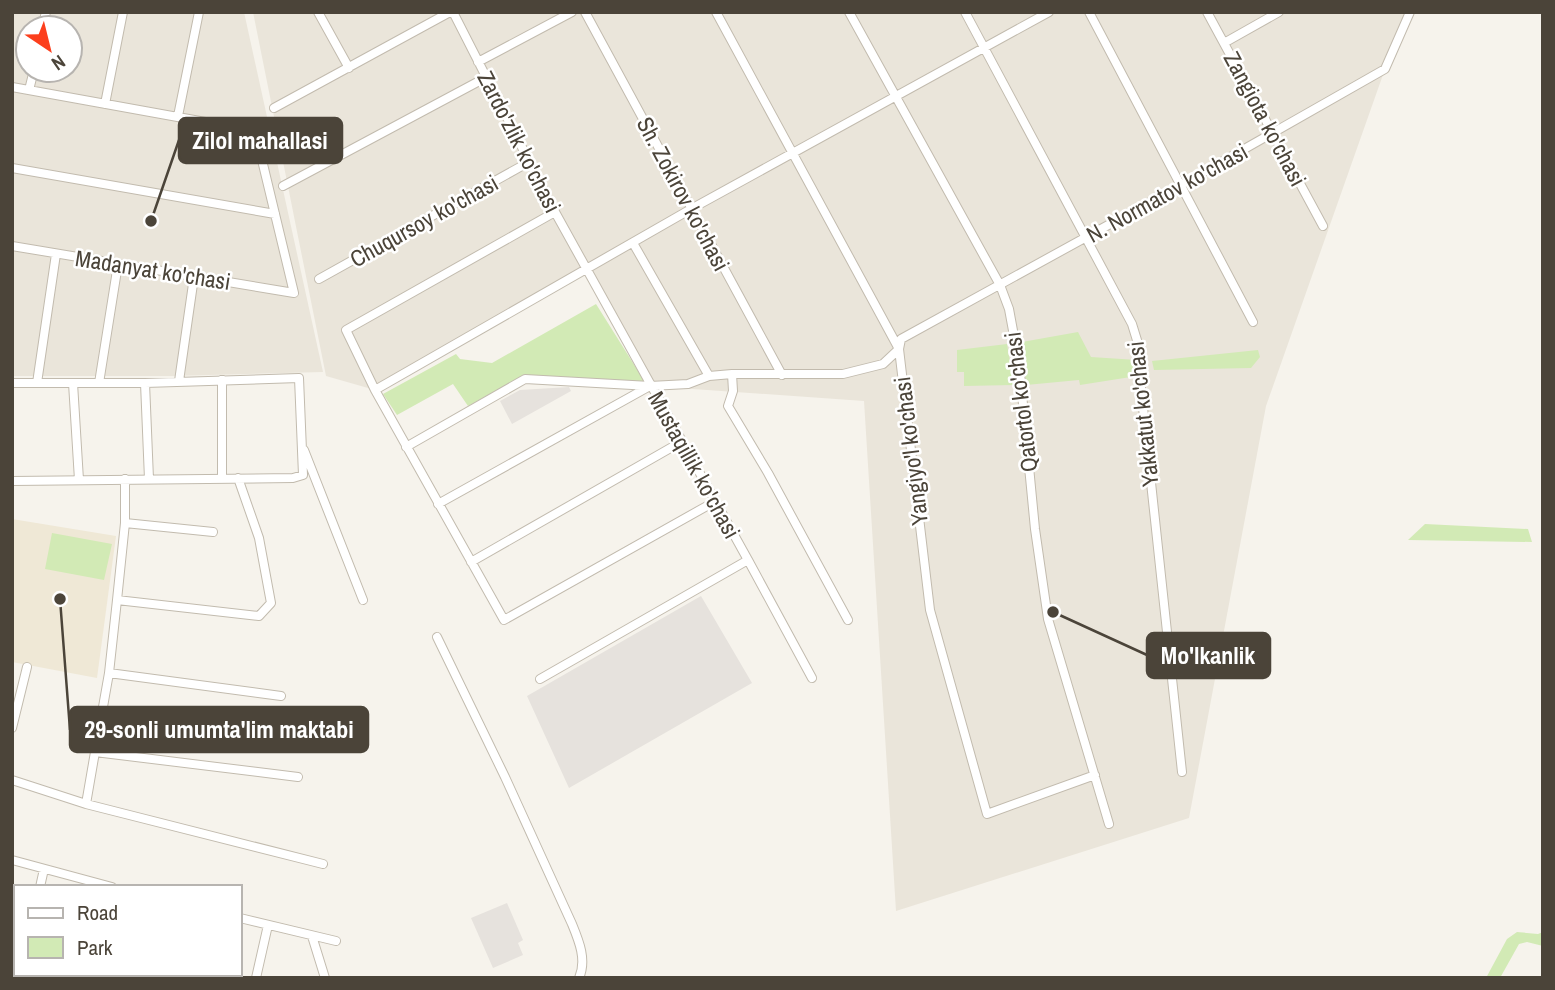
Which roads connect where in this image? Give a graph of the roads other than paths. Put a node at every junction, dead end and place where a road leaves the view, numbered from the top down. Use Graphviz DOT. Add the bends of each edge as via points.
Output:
graph roads {
  1 [pos="123,12"];
  2 [pos="199,12"];
  3 [pos="318,12"];
  4 [pos="452,12"];
  5 [pos="572,12"];
  6 [pos="585,12"];
  7 [pos="716,12"];
  8 [pos="849,12"];
  9 [pos="965,12"];
  10 [pos="1049,12"];
  11 [pos="1089,12"];
  12 [pos="1207,12"];
  13 [pos="1279,12"];
  14 [pos="1410,12"];
  15 [pos="1224,43"];
  16 [pos="984,48"];
  17 [pos="478,62"];
  18 [pos="349,68"];
  19 [pos="485,78"];
  20 [pos="30,84"];
  21 [pos="12,87"];
  22 [pos="29,90"];
  23 [pos="894,97"];
  24 [pos="105,104"];
  25 [pos="274,108"];
  26 [pos="178,116"];
  27 [pos="1272,133"];
  28 [pos="792,153"];
  29 [pos="529,162"];
  30 [pos="12,168"];
  31 [pos="1181,185"];
  32 [pos="283,186"];
  33 [pos="691,209"];
  34 [pos="555,212"];
  35 [pos="275,214"];
  36 [pos="1323,226"];
  37 [pos="1087,238"];
  38 [pos="633,243"];
  39 [pos="12,246"];
  40 [pos="56,254"];
  41 [pos="118,264"];
  42 [pos="586,270"];
  43 [pos="194,277"];
  44 [pos="320,279"];
  45 [pos="1000,285"];
  46 [pos="1253,322"];
  47 [pos="899,349"];
  48 [pos="732,374"];
  49 [pos="782,375"];
  50 [pos="709,376"];
  51 [pos="222,380"];
  52 [pos="179,381"];
  53 [pos="12,383"];
  54 [pos="37,383"];
  55 [pos="73,383"];
  56 [pos="99,383"];
  57 [pos="145,383"];
  58 [pos="650,386"];
  59 [pos="375,390"];
  60 [pos="681,442"];
  61 [pos="302,444"];
  62 [pos="406,447"];
  63 [pos="149,478"];
  64 [pos="222,478"];
  65 [pos="238,478"];
  66 [pos="125,479"];
  67 [pos="79,480"];
  68 [pos="12,481"];
  69 [pos="714,502"];
  70 [pos="438,504"];
  71 [pos="125,523"];
  72 [pos="213,532"];
  73 [pos="748,560"];
  74 [pos="471,562"];
  75 [pos="117,600"];
  76 [pos="363,600"];
  77 [pos="848,620"];
  78 [pos="437,637"];
  79 [pos="27,667"];
  80 [pos="108,673"];
  81 [pos="812,678"];
  82 [pos="540,679"];
  83 [pos="281,696"];
  84 [pos="12,728"];
  85 [pos="95,752"];
  86 [pos="1182,772"];
  87 [pos="1095,775"];
  88 [pos="298,777"];
  89 [pos="12,780"];
  90 [pos="86,804"];
  91 [pos="1109,824"];
  92 [pos="12,860"];
  93 [pos="323,864"];
  94 [pos="44,869"];
  95 [pos="40,885"];
  96 [pos="104,885"];
  97 [pos="242,918"];
  98 [pos="268,925"];
  99 [pos="312,936"];
  100 [pos="336,941"];
  101 [pos="256,978"];
  102 [pos="326,978"];
  103 [pos="579,978"];
  1 -- 24 [label="street"];
  2 -- 26 [label="street"];
  3 -- 18 [label="street"];
  4 -- 17 [label="street, Zardo'zlik ko'chasi"];
  4 -- 18 [label="street"];
  5 -- 17 [label="street"];
  6 -- 33 [label="street, Sh. Zokirov ko'chasi"];
  7 -- 28 [label="street, Yangiyo'l ko'chasi"];
  8 -- 23 [label="street, Qatortol ko'chasi"];
  9 -- 16 [label="street, Yakkatut ko'chasi"];
  10 -- 16 [label="street"];
  11 -- 31 [label="street"];
  12 -- 15 [label="street, Zangiota ko'chasi"];
  13 -- 15 [label="street"];
  14 -- 27 [label="street, N. Normatov ko'chasi" via="1385,69"];
  15 -- 27 [label="street, Zangiota ko'chasi"];
  16 -- 23 [label="street"];
  16 -- 37 [label="street, Yakkatut ko'chasi"];
  17 -- 19 [label="street, Zardo'zlik ko'chasi"];
  18 -- 25 [label="street"];
  19 -- 29 [label="street, Zardo'zlik ko'chasi"];
  19 -- 32 [label="street"];
  20 -- 22 [label="street"];
  21 -- 22 [label="street"];
  22 -- 24 [label="street"];
  23 -- 28 [label="street"];
  23 -- 45 [label="street, Qatortol ko'chasi"];
  24 -- 26 [label="street"];
  26 -- 35 [label="street" via="256,131"];
  27 -- 31 [label="street, N. Normatov ko'chasi"];
  27 -- 36 [label="street, Zangiota ko'chasi"];
  28 -- 33 [label="street"];
  28 -- 47 [label="street, Yangiyo'l ko'chasi"];
  29 -- 34 [label="street, Zardo'zlik ko'chasi"];
  29 -- 44 [label="street, Chuqursoy ko'chasi"];
  30 -- 35 [label="street"];
  31 -- 37 [label="street, N. Normatov ko'chasi"];
  31 -- 46 [label="street"];
  33 -- 38 [label="street"];
  33 -- 49 [label="street, Sh. Zokirov ko'chasi"];
  34 -- 42 [label="street, Zardo'zlik ko'chasi"];
  34 -- 59 [label="street" via="346,330"];
  35 -- 43 [label="street, Madanyat ko'chasi" via="294,293"];
  37 -- 45 [label="street, N. Normatov ko'chasi"];
  37 -- 86 [label="street, Yakkatut ko'chasi" via="1132,324 1140,350"];
  38 -- 42 [label="street"];
  38 -- 50 [label="street"];
  39 -- 40 [label="street, Madanyat ko'chasi"];
  40 -- 41 [label="street, Madanyat ko'chasi"];
  40 -- 54 [label="street"];
  41 -- 43 [label="street, Madanyat ko'chasi"];
  41 -- 56 [label="street"];
  42 -- 58 [label="street, Mustaqillik ko'chasi"];
  42 -- 59 [label="street"];
  43 -- 52 [label="street"];
  45 -- 47 [label="street, N. Normatov ko'chasi" via="901,339"];
  45 -- 87 [label="street, Qatortol ko'chasi" via="1019,363 1048,619"];
  47 -- 49 [label="street" via="883,363 843,374"];
  47 -- 87 [label="street, Yangiyo'l ko'chasi" via="930,610 987,814"];
  48 -- 49 [label="street"];
  48 -- 50 [label="street"];
  48 -- 77 [label="street" via="728,406"];
  50 -- 58 [label="street" via="688,384"];
  51 -- 52 [label="street"];
  51 -- 61 [label="street" via="299,378"];
  51 -- 64 [label="street"];
  52 -- 57 [label="street"];
  53 -- 54 [label="street"];
  54 -- 55 [label="street"];
  55 -- 56 [label="street"];
  55 -- 67 [label="street"];
  56 -- 57 [label="street"];
  57 -- 63 [label="street"];
  58 -- 60 [label="street, Mustaqillik ko'chasi"];
  58 -- 62 [label="street" via="525,379"];
  58 -- 70 [label="street"];
  59 -- 62 [label="street"];
  60 -- 69 [label="street, Mustaqillik ko'chasi"];
  60 -- 74 [label="street"];
  61 -- 65 [label="street" via="303,475"];
  61 -- 76 [label="street"];
  62 -- 70 [label="street"];
  63 -- 64 [label="street"];
  63 -- 66 [label="street"];
  64 -- 65 [label="street"];
  65 -- 75 [label="street" via="259,538 271,603 259,616"];
  66 -- 67 [label="street"];
  66 -- 71 [label="street"];
  67 -- 68 [label="street"];
  69 -- 73 [label="street, Mustaqillik ko'chasi"];
  69 -- 74 [label="street" via="504,620"];
  70 -- 74 [label="street"];
  71 -- 72 [label="street"];
  71 -- 75 [label="street"];
  73 -- 81 [label="street"];
  73 -- 82 [label="street, Mustaqillik ko'chasi"];
  75 -- 80 [label="street"];
  78 -- 103 [label="street" via="576,934 582,961"];
  79 -- 84 [label="street"];
  80 -- 83 [label="street"];
  80 -- 85 [label="street"];
  85 -- 88 [label="street"];
  85 -- 90 [label="street"];
  87 -- 91 [label="street, Qatortol ko'chasi"];
  89 -- 90 [label="street"];
  90 -- 93 [label="street"];
  92 -- 94 [label="street"];
  94 -- 95 [label="street"];
  94 -- 96 [label="street"];
  97 -- 98 [label="street"];
  98 -- 99 [label="street"];
  98 -- 101 [label="street"];
  99 -- 100 [label="street"];
  99 -- 102 [label="street"];
}
